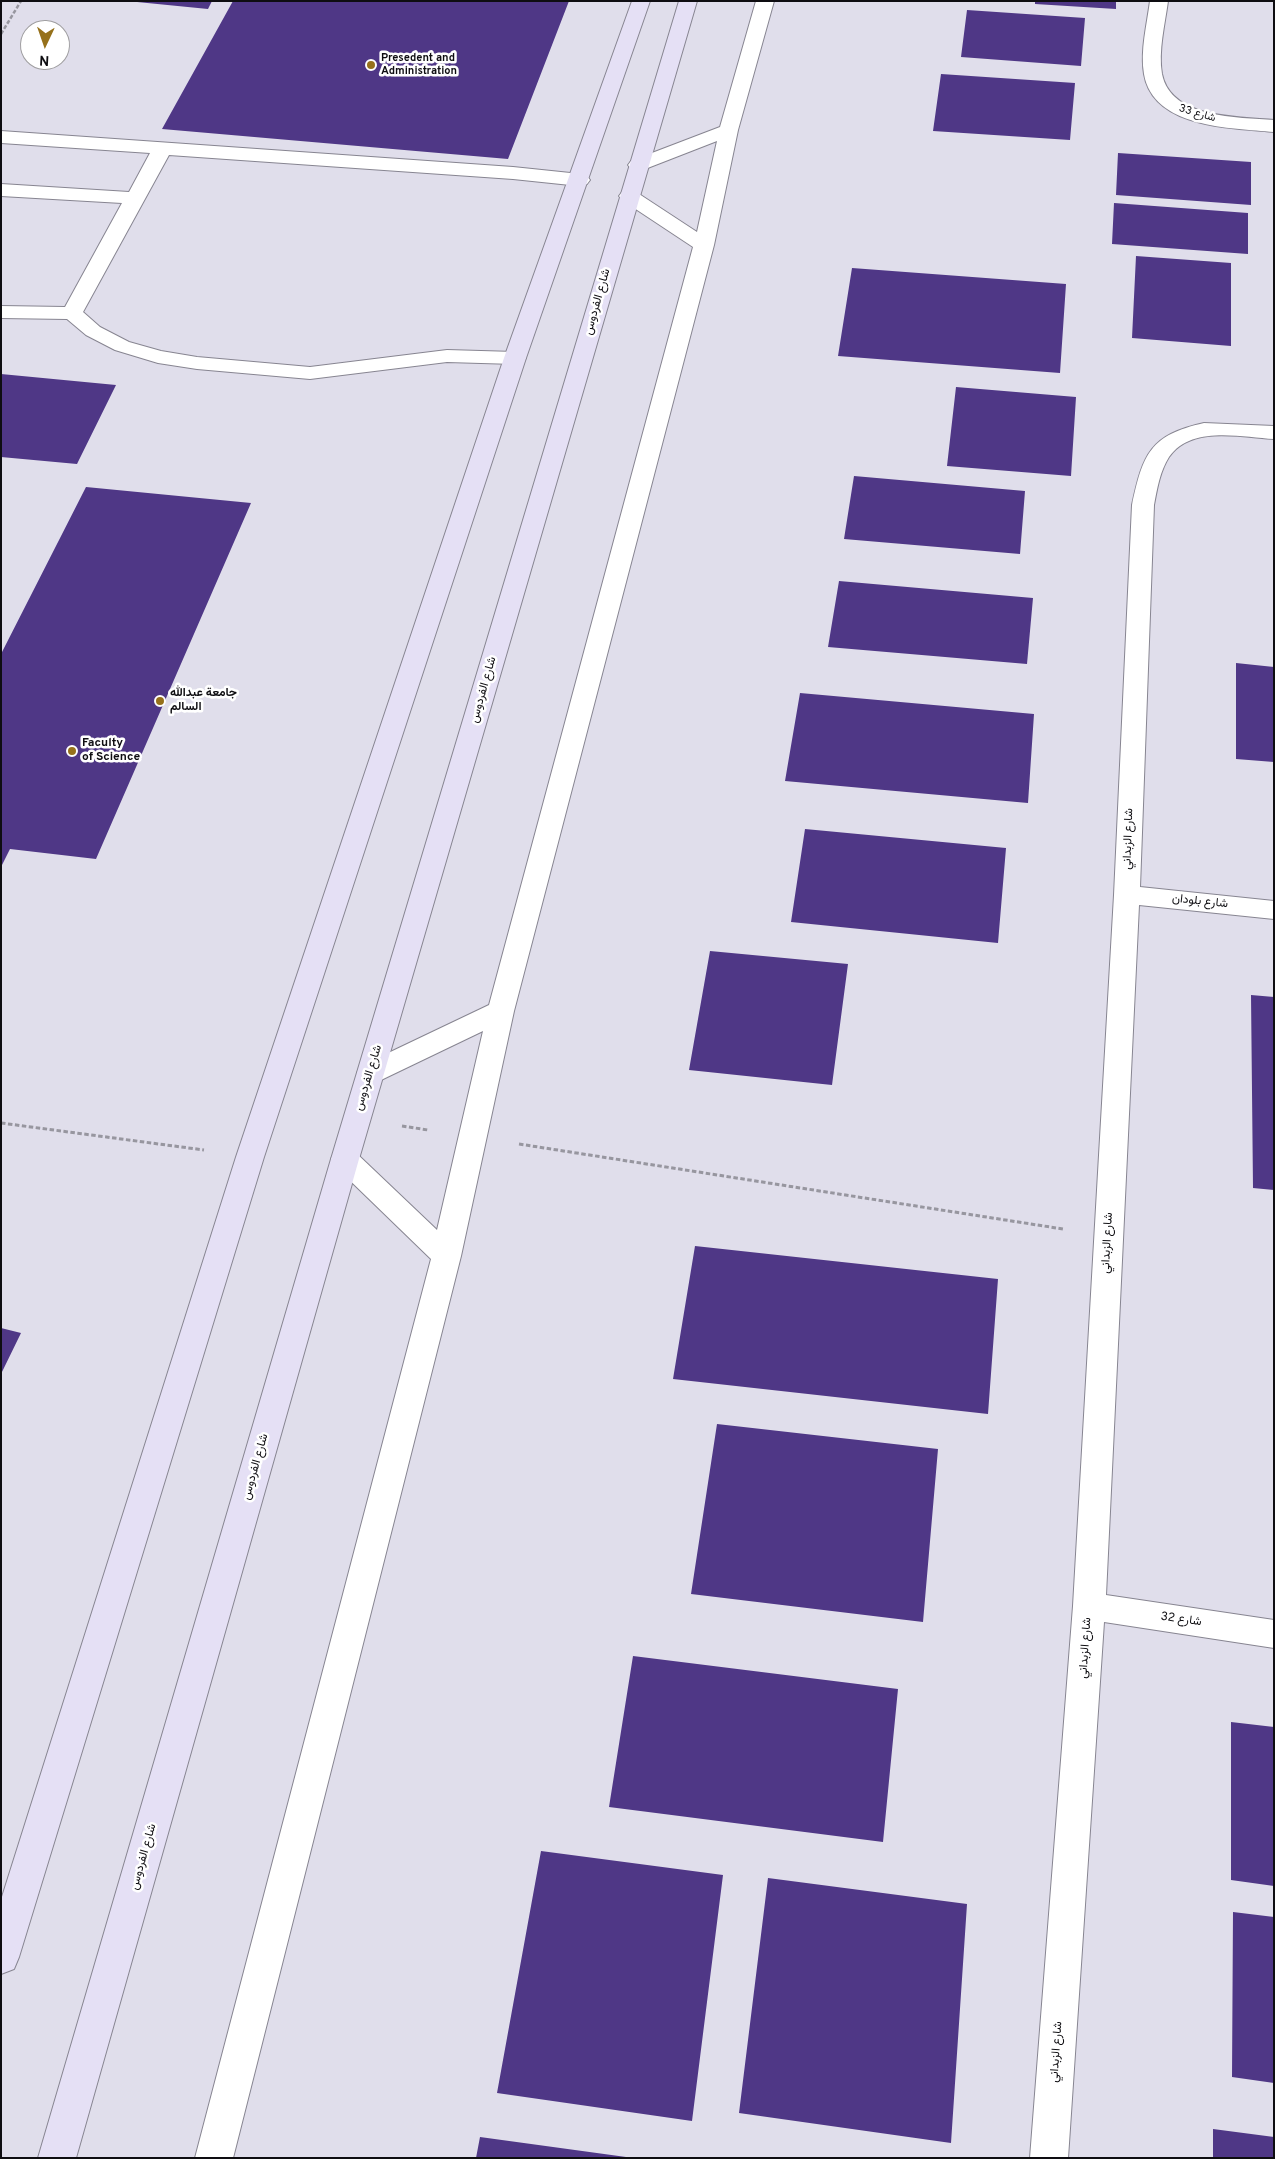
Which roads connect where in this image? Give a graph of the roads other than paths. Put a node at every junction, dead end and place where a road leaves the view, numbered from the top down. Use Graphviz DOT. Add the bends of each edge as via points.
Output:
graph roads {
  1 [pos="642,1"];
  2 [pos="688,1"];
  3 [pos="764,1"];
  4 [pos="1159,1"];
  5 [pos="1274,126"];
  6 [pos="729,130"];
  7 [pos="1,137"];
  8 [pos="162,149"];
  9 [pos="638,165"];
  10 [pos="580,180"];
  11 [pos="1,190"];
  12 [pos="630,196"];
  13 [pos="135,198"];
  14 [pos="704,245"];
  15 [pos="1,312"];
  16 [pos="72,313"];
  17 [pos="515,358"];
  18 [pos="1274,433"];
  19 [pos="1127,895"];
  20 [pos="1274,910"];
  21 [pos="501,1011"];
  22 [pos="371,1073"];
  23 [pos="345,1159"];
  24 [pos="446,1256"];
  25 [pos="1089,1606"];
  26 [pos="1274,1634"];
  27 [pos="1,1957"];
  28 [pos="57,2158"];
  29 [pos="214,2158"];
  30 [pos="1049,2158"];
  1 -- 10 [label="street"];
  2 -- 9 [label="street, شارع الفردوس"];
  3 -- 6 [label="street"];
  4 -- 5 [label="street, شارع 33" via="1153,74 1163,98 1174,107 1205,118"];
  6 -- 9 [label="street"];
  6 -- 14 [label="street"];
  7 -- 8 [label="street"];
  8 -- 10 [label="street"];
  8 -- 13 [label="street"];
  9 -- 12 [label="street, شارع الفردوس"];
  10 -- 17 [label="street"];
  11 -- 13 [label="street"];
  12 -- 14 [label="street"];
  12 -- 22 [label="street, شارع الفردوس"];
  13 -- 16 [label="street"];
  14 -- 21 [label="street"];
  15 -- 16 [label="street"];
  16 -- 17 [label="street" via="93,331 122,346 158,357 197,363 310,373 447,356"];
  17 -- 27 [label="street" via="250,1156"];
  18 -- 19 [label="street, شارع الزبداني" via="1208,428 1194,431 1162,450 1152,466 1143,505"];
  19 -- 20 [label="street, شارع بلودان"];
  19 -- 25 [label="street, شارع الزبداني"];
  21 -- 22 [label="street"];
  21 -- 24 [label="street"];
  22 -- 23 [label="street, شارع الفردوس"];
  23 -- 24 [label="street"];
  23 -- 28 [label="street, شارع الفردوس"];
  24 -- 29 [label="street"];
  25 -- 26 [label="street, شارع 32"];
  25 -- 30 [label="street, شارع الزبداني"];
}
